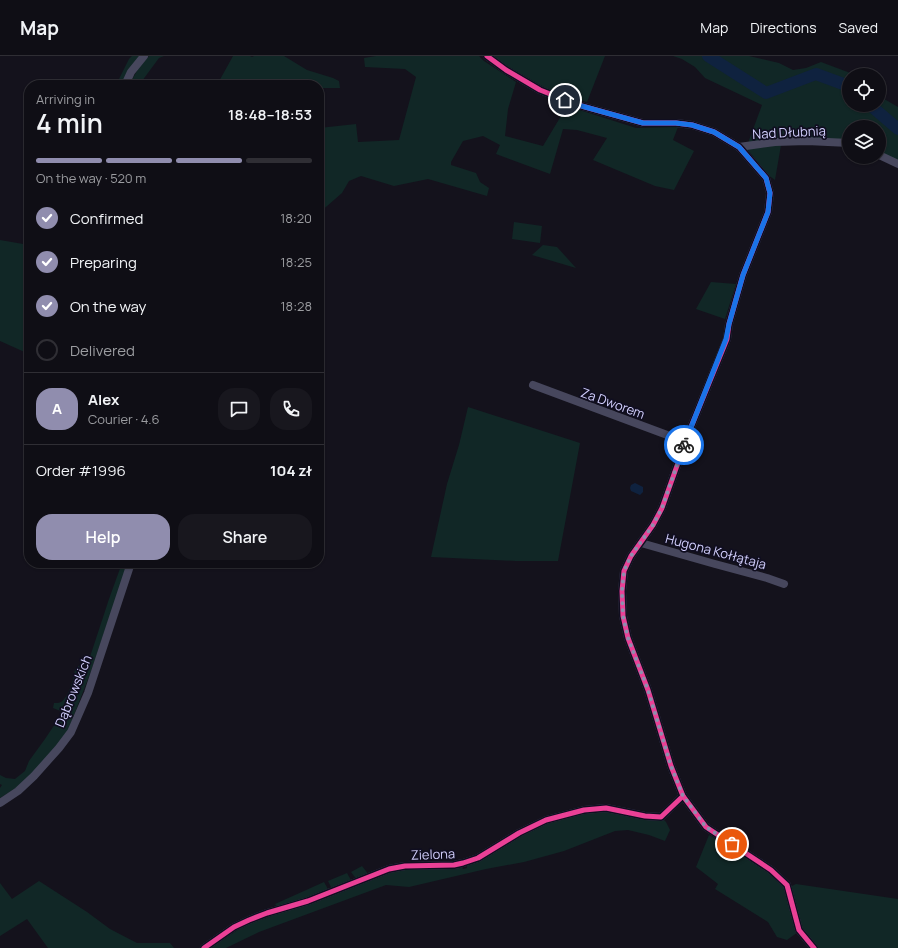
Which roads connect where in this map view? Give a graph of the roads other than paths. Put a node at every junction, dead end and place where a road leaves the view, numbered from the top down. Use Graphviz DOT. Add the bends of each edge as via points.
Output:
graph roads {
  1 [pos="144,56"];
  2 [pos="487,56"];
  3 [pos="128,80"];
  4 [pos="842,142"];
  5 [pos="739,147"];
  6 [pos="886,158"];
  7 [pos="898,164"];
  8 [pos="533,386"];
  9 [pos="686,442"];
  10 [pos="641,542"];
  11 [pos="129,568"];
  12 [pos="784,584"];
  13 [pos="683,796"];
  14 [pos="0,803"];
  15 [pos="204,948"];
  16 [pos="814,948"];
  1 -- 3 [label="street"];
  2 -- 5 [label="street, Nad Dłubnią" via="540,90 578,105 643,123 692,125 714,132"];
  4 -- 5 [label="street, Nad Dłubnią" via="807,140"];
  5 -- 9 [label="street" via="766,178 770,193 768,212 743,275 726,339"];
  6 -- 7 [label="street"];
  8 -- 9 [label="street, Za Dworem"];
  9 -- 10 [label="street" via="662,508"];
  10 -- 12 [label="street, Hugona Kołłątaja"];
  10 -- 13 [label="street" via="624,571 623,616 628,638"];
  11 -- 14 [label="street, Dąbrowskich" via="88,693 71,732 34,776"];
  13 -- 15 [label="street, Zielona" via="661,817 606,808 584,810 546,820 478,858 463,863 389,869 308,901 249,920"];
  13 -- 16 [label="street" via="706,827 771,870 787,885 799,930"];
}
